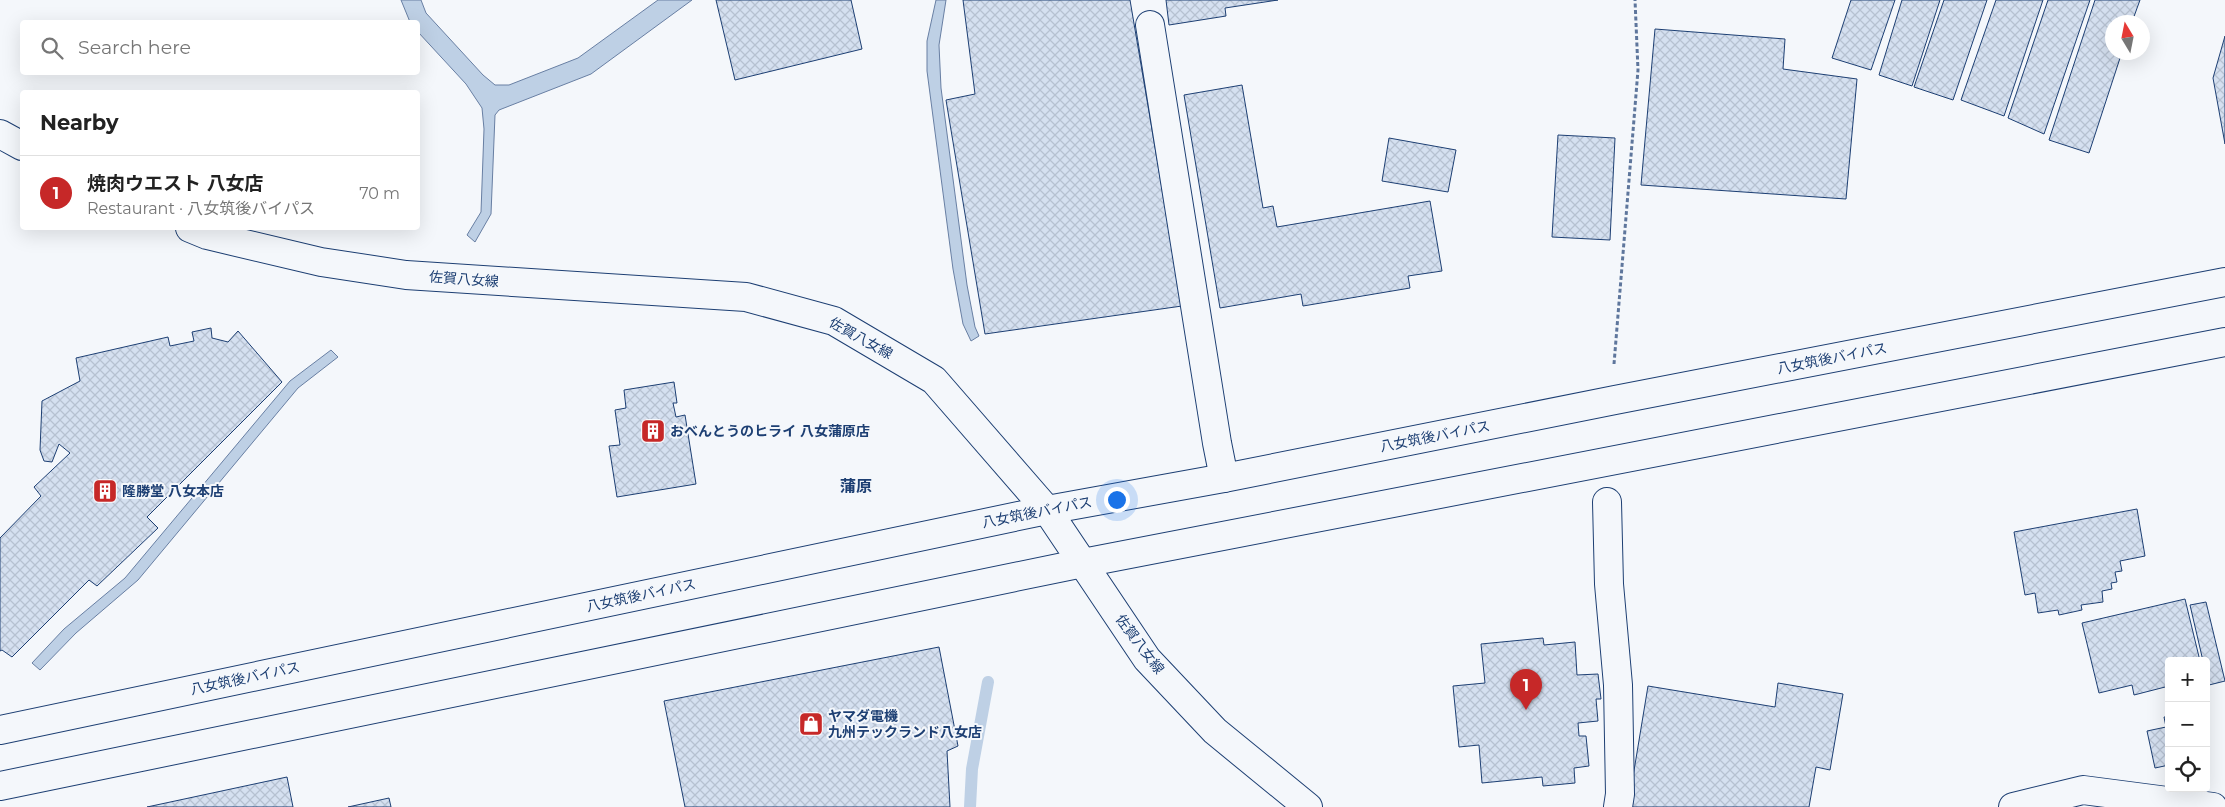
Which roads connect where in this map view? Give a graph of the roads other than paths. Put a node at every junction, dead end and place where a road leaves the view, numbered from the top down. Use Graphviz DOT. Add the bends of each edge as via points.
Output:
graph roads {
  1 [pos="1150,25"];
  2 [pos="0,134"];
  3 [pos="20,145"];
  4 [pos="195,230"];
  5 [pos="2225,282"];
  6 [pos="2225,342"];
  7 [pos="1224,478"];
  8 [pos="1607,502"];
  9 [pos="1047,510"];
  10 [pos="1082,563"];
  11 [pos="0,730"];
  12 [pos="0,786"];
  13 [pos="2225,805"];
  14 [pos="1308,807"];
  15 [pos="1618,807"];
  16 [pos="2012,807"];
  17 [pos="2213,807"];
  18 [pos="2218,807"];
  1 -- 7 [label="main road"];
  2 -- 3 [label="main road"];
  4 -- 9 [label="main road, 佐賀八女線" via="321,262 406,275 746,297 834,321 934,380"];
  5 -- 7 [label="main road, 八女筑後バイパス"];
  6 -- 10 [label="main road"];
  7 -- 9 [label="main road, 八女筑後バイパス"];
  8 -- 15 [label="main road" via="1609,584 1618,685"];
  9 -- 10 [label="main road, 佐賀八女線"];
  9 -- 11 [label="main road, 八女筑後バイパス"];
  10 -- 12 [label="main road"];
  10 -- 14 [label="main road, 佐賀八女線" via="1147,659 1214,731"];
  13 -- 18 [label="main road"];
  16 -- 17 [label="main road" via="2083,790"];
}
